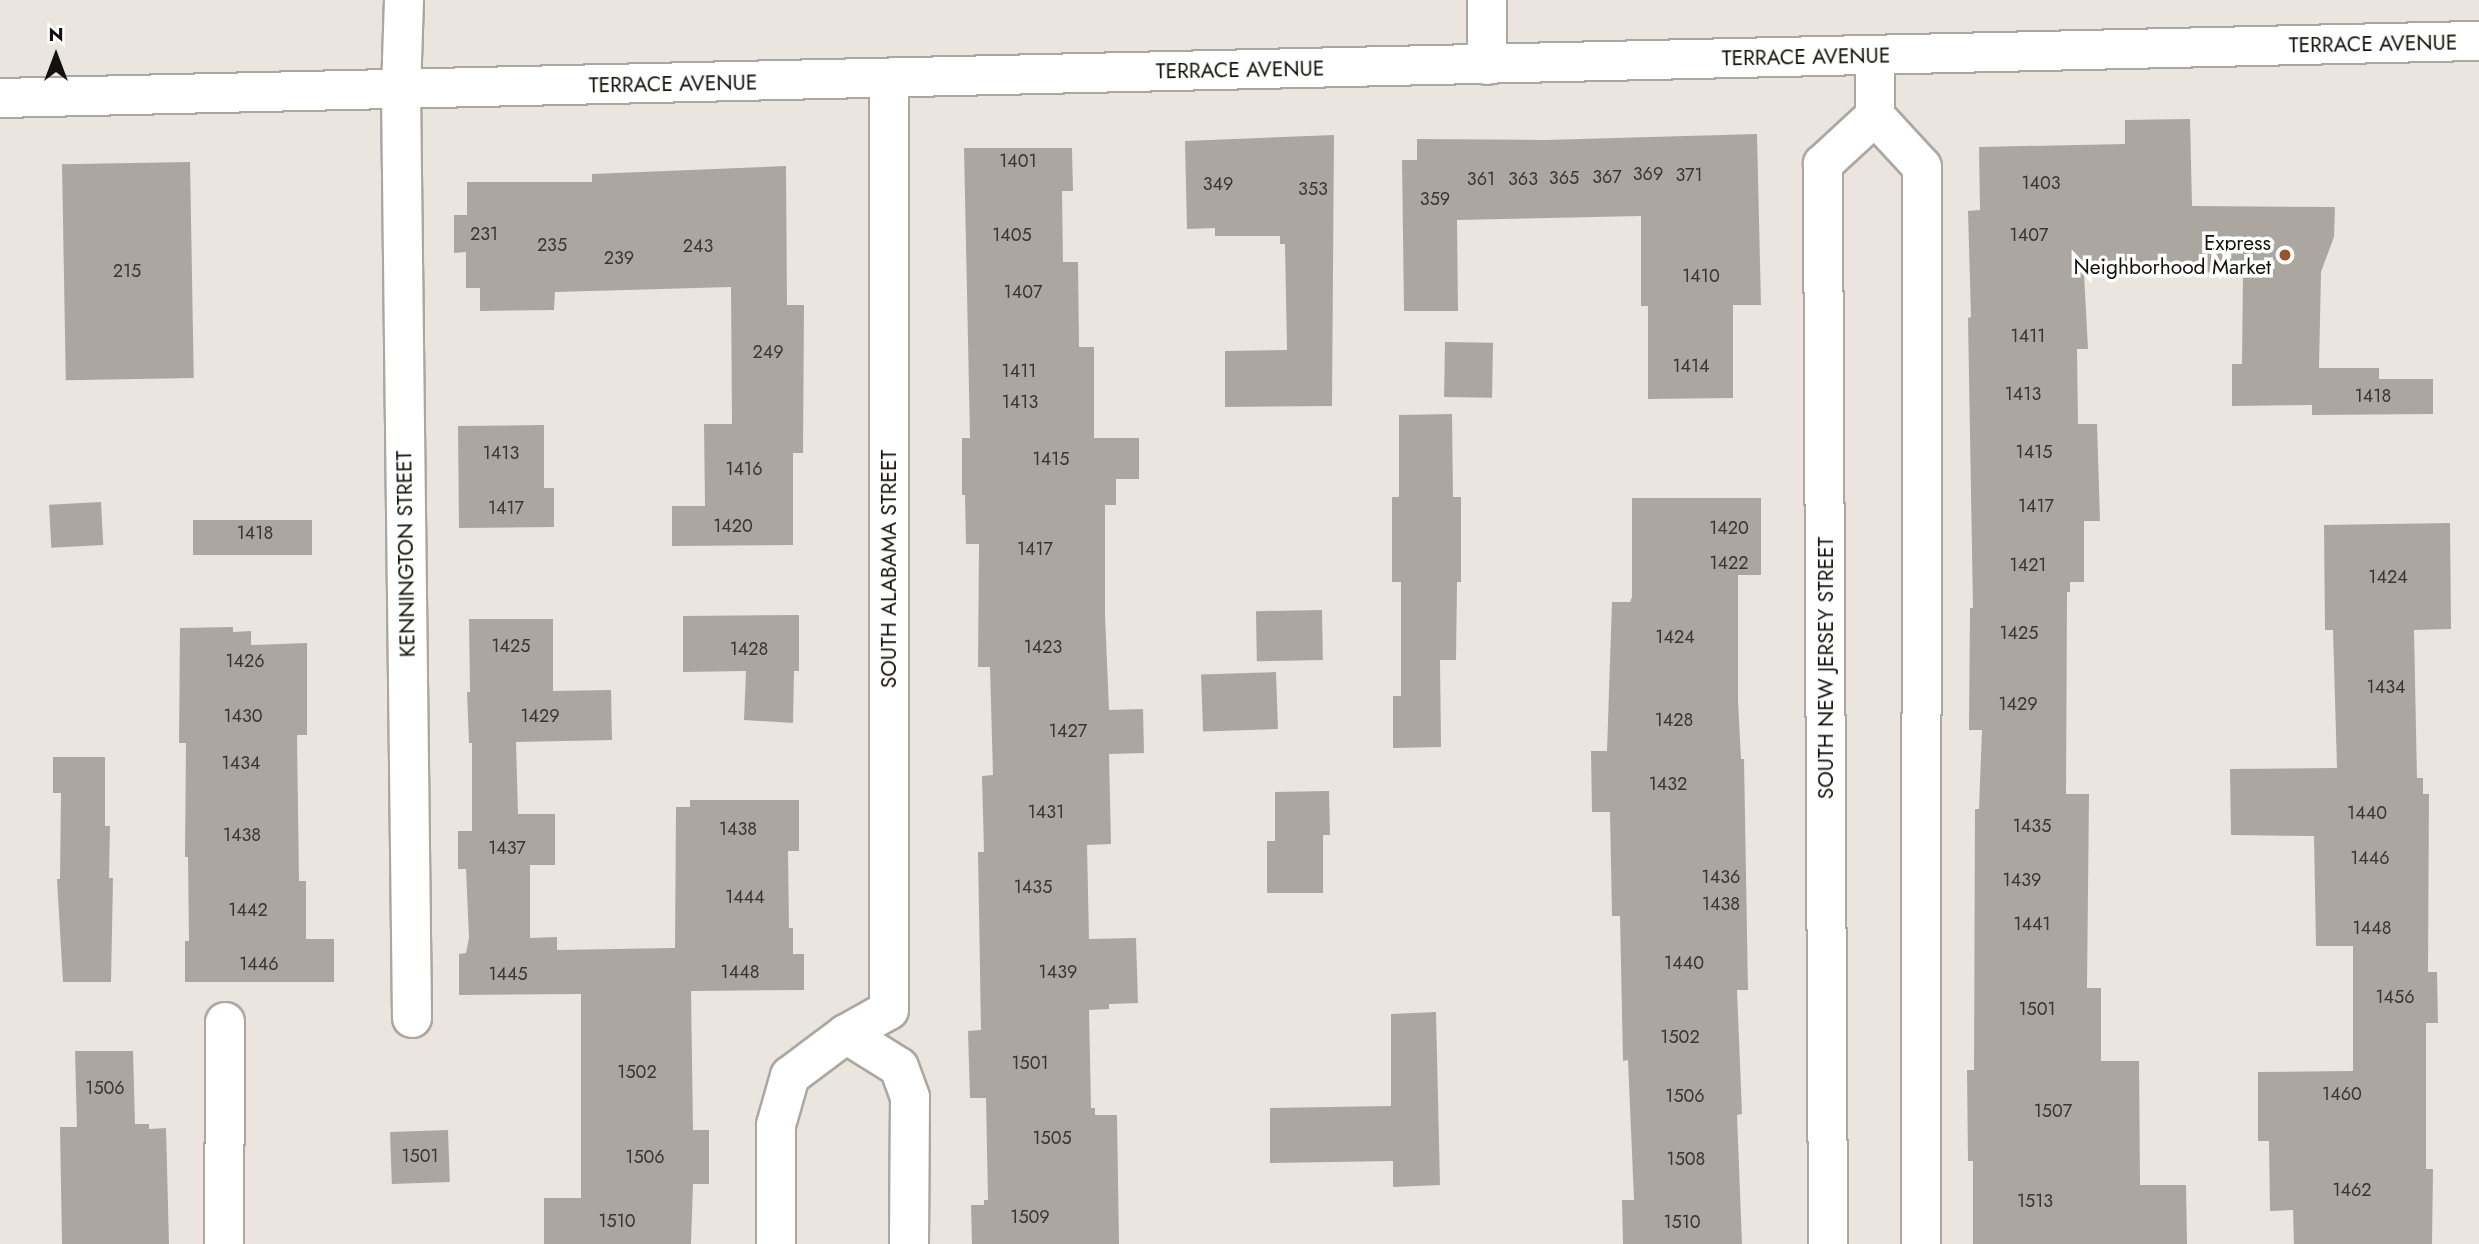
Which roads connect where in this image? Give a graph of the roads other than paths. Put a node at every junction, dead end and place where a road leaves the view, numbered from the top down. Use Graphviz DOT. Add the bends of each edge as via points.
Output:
graph roads {
  1 [pos="404,0"];
  2 [pos="1488,0"];
  3 [pos="2479,41"];
  4 [pos="1875,55"];
  5 [pos="1487,65"];
  6 [pos="890,79"];
  7 [pos="401,90"];
  8 [pos="0,98"];
  9 [pos="1875,116"];
  10 [pos="412,1018"];
  11 [pos="225,1022"];
  12 [pos="846,1034"];
  13 [pos="224,1244"];
  14 [pos="776,1244"];
  15 [pos="909,1244"];
  16 [pos="1828,1244"];
  17 [pos="1921,1244"];
  1 -- 7 [label="street"];
  2 -- 5 [label="street"];
  3 -- 4 [label="street, TERRACE AVENUE"];
  4 -- 5 [label="street, TERRACE AVENUE"];
  4 -- 9 [label="street"];
  5 -- 6 [label="street, TERRACE AVENUE"];
  6 -- 7 [label="street, TERRACE AVENUE"];
  6 -- 12 [label="street, SOUTH ALABAMA STREET" via="889,1010"];
  7 -- 8 [label="street, TERRACE AVENUE"];
  7 -- 10 [label="street, KENNINGTON STREET"];
  9 -- 16 [label="street, SOUTH NEW JERSEY STREET" via="1823,164"];
  9 -- 17 [label="street" via="1922,167"];
  11 -- 13 [label="street"];
  12 -- 14 [label="street, SOUTH ALABAMA STREET" via="790,1076 776,1125"];
  12 -- 15 [label="street" via="899,1068 910,1097"];
}
